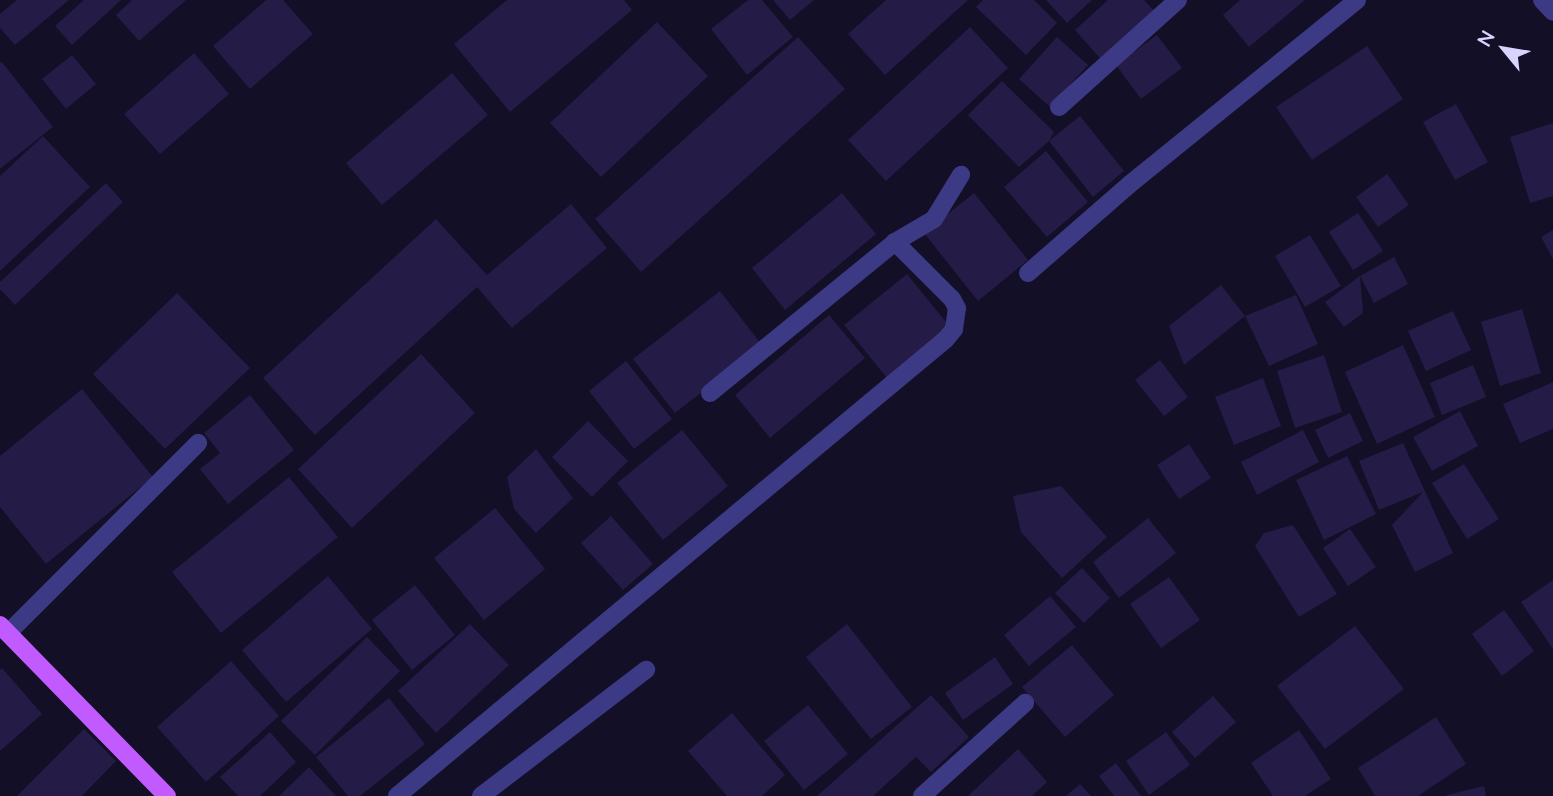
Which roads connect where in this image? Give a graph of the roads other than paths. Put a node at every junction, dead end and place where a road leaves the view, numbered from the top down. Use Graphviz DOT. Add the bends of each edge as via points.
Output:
graph roads {
  1 [pos="1178,0"];
  2 [pos="1357,0"];
  3 [pos="1542,0"];
  4 [pos="1553,12"];
  5 [pos="1059,107"];
  6 [pos="961,175"];
  7 [pos="895,242"];
  8 [pos="1028,273"];
  9 [pos="710,393"];
  10 [pos="198,443"];
  11 [pos="4,629"];
  12 [pos="646,670"];
  13 [pos="1025,703"];
  14 [pos="167,796"];
  15 [pos="397,796"];
  16 [pos="481,796"];
  17 [pos="922,796"];
  1 -- 5 [label="street"];
  2 -- 8 [label="street"];
  3 -- 4 [label="street"];
  6 -- 7 [label="street" via="934,219"];
  7 -- 9 [label="street"];
  7 -- 15 [label="street" via="957,308 954,329 946,339"];
  10 -- 11 [label="street"];
  11 -- 14 [label="main road"];
  12 -- 16 [label="street"];
  13 -- 17 [label="street"];
}
